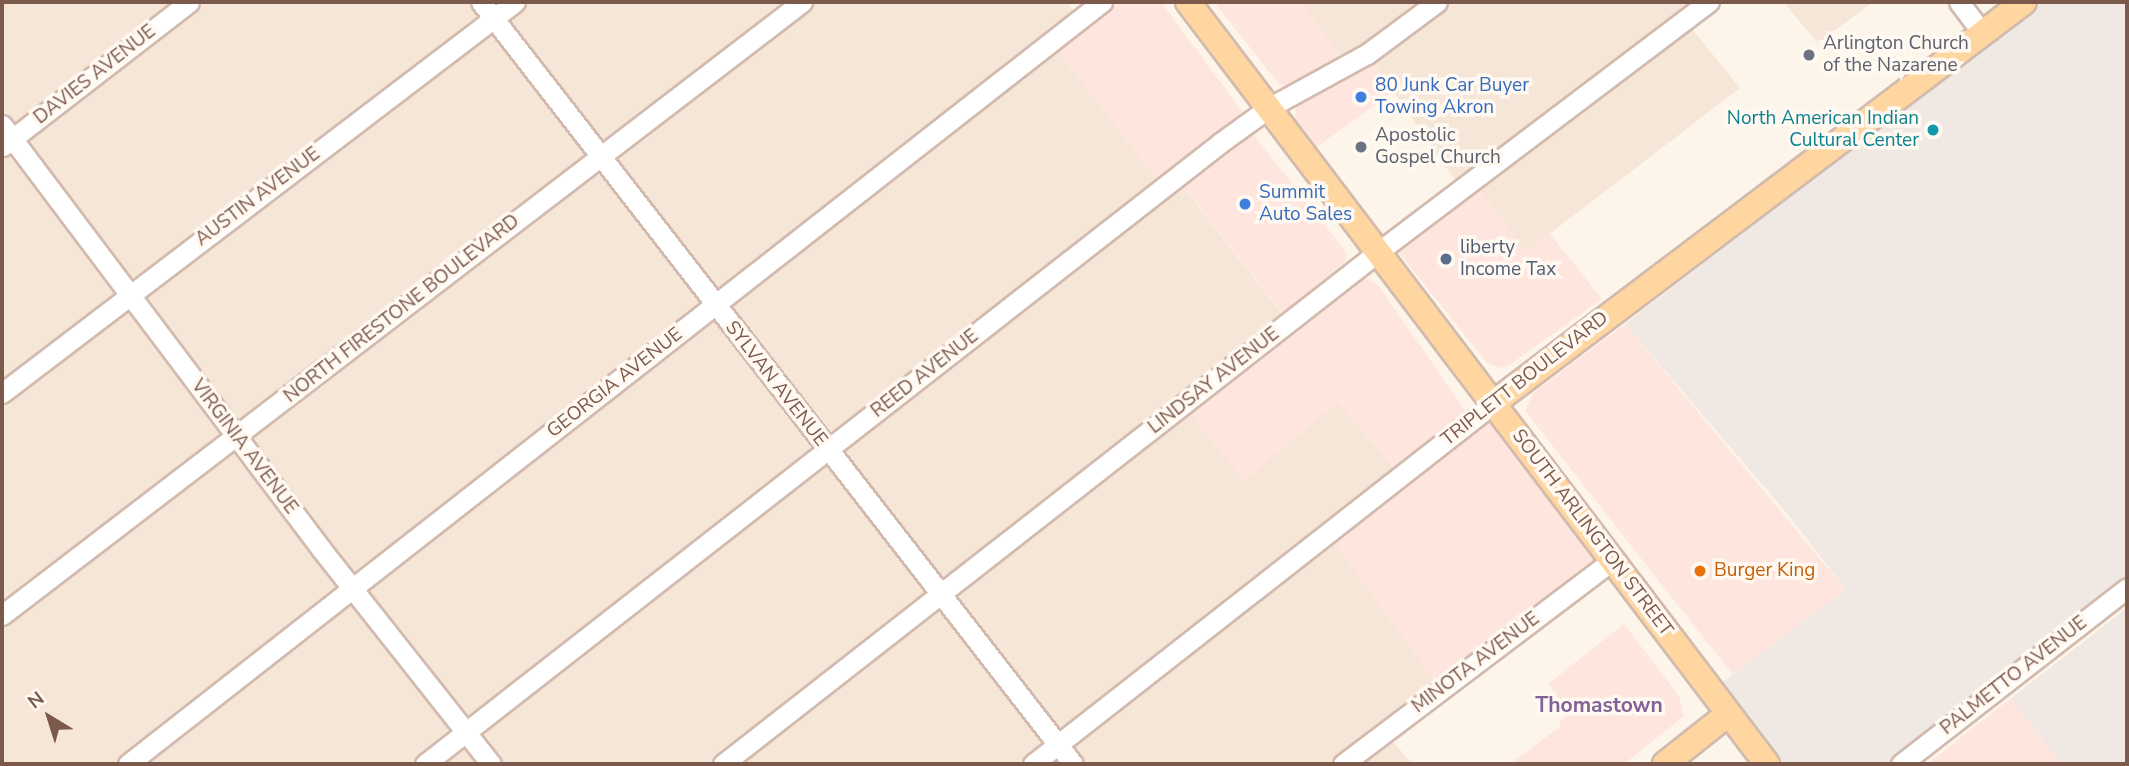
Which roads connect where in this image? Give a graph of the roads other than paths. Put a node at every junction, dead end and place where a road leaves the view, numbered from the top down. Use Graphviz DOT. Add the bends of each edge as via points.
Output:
graph roads {
  1 [pos="188,2"];
  2 [pos="481,2"];
  3 [pos="515,2"];
  4 [pos="802,2"];
  5 [pos="1102,2"];
  6 [pos="1188,2"];
  7 [pos="1437,2"];
  8 [pos="1709,2"];
  9 [pos="1959,2"];
  10 [pos="2024,2"];
  11 [pos="494,18"];
  12 [pos="1981,32"];
  13 [pos="1269,107"];
  14 [pos="5,137"];
  15 [pos="600,156"];
  16 [pos="1378,252"];
  17 [pos="129,295"];
  18 [pos="713,306"];
  19 [pos="2,393"];
  20 [pos="1495,402"];
  21 [pos="235,436"];
  22 [pos="827,450"];
  23 [pos="1610,562"];
  24 [pos="2127,588"];
  25 [pos="353,589"];
  26 [pos="940,594"];
  27 [pos="2,615"];
  28 [pos="1728,714"];
  29 [pos="466,733"];
  30 [pos="1057,745"];
  31 [pos="128,764"];
  32 [pos="425,764"];
  33 [pos="491,764"];
  34 [pos="723,764"];
  35 [pos="1033,764"];
  36 [pos="1073,764"];
  37 [pos="1343,764"];
  38 [pos="1665,764"];
  39 [pos="1767,764"];
  40 [pos="1900,764"];
  1 -- 14 [label="street, DAVIES AVENUE"];
  2 -- 11 [label="street, SYLVAN AVENUE"];
  3 -- 11 [label="street, AUSTIN AVENUE"];
  4 -- 15 [label="street, NORTH FIRESTONE BOULEVARD"];
  5 -- 18 [label="street, GEORGIA AVENUE"];
  6 -- 13 [label="main road, SOUTH ARLINGTON STREET"];
  7 -- 13 [label="street, REED AVENUE" via="1367,54"];
  8 -- 16 [label="street, LINDSAY AVENUE"];
  9 -- 12 [label="street"];
  10 -- 12 [label="main road, TRIPLETT BOULEVARD"];
  11 -- 15 [label="street, SYLVAN AVENUE"];
  11 -- 17 [label="street, AUSTIN AVENUE"];
  12 -- 20 [label="main road, TRIPLETT BOULEVARD"];
  13 -- 16 [label="main road, SOUTH ARLINGTON STREET"];
  13 -- 22 [label="street, REED AVENUE"];
  14 -- 17 [label="street, VIRGINIA AVENUE"];
  15 -- 18 [label="street, SYLVAN AVENUE"];
  15 -- 21 [label="street, NORTH FIRESTONE BOULEVARD"];
  16 -- 20 [label="main road, SOUTH ARLINGTON STREET"];
  16 -- 26 [label="street, LINDSAY AVENUE"];
  17 -- 19 [label="street, AUSTIN AVENUE"];
  17 -- 21 [label="street, VIRGINIA AVENUE"];
  18 -- 22 [label="street, SYLVAN AVENUE"];
  18 -- 25 [label="street, GEORGIA AVENUE"];
  20 -- 23 [label="main road, SOUTH ARLINGTON STREET"];
  20 -- 30 [label="street, TRIPLETT BOULEVARD"];
  21 -- 25 [label="street, VIRGINIA AVENUE"];
  21 -- 27 [label="street, NORTH FIRESTONE BOULEVARD"];
  22 -- 26 [label="street, SYLVAN AVENUE"];
  22 -- 29 [label="street, REED AVENUE"];
  23 -- 28 [label="main road, SOUTH ARLINGTON STREET"];
  23 -- 37 [label="street, MINOTA AVENUE"];
  24 -- 40 [label="street, PALMETTO AVENUE"];
  25 -- 29 [label="street, VIRGINIA AVENUE"];
  25 -- 31 [label="street, GEORGIA AVENUE"];
  26 -- 30 [label="street, SYLVAN AVENUE"];
  26 -- 34 [label="street, LINDSAY AVENUE"];
  28 -- 38 [label="main road"];
  28 -- 39 [label="main road, SOUTH ARLINGTON STREET"];
  29 -- 32 [label="street, REED AVENUE"];
  29 -- 33 [label="street, VIRGINIA AVENUE"];
  30 -- 35 [label="street, TRIPLETT BOULEVARD"];
  30 -- 36 [label="street, SYLVAN AVENUE"];
}
